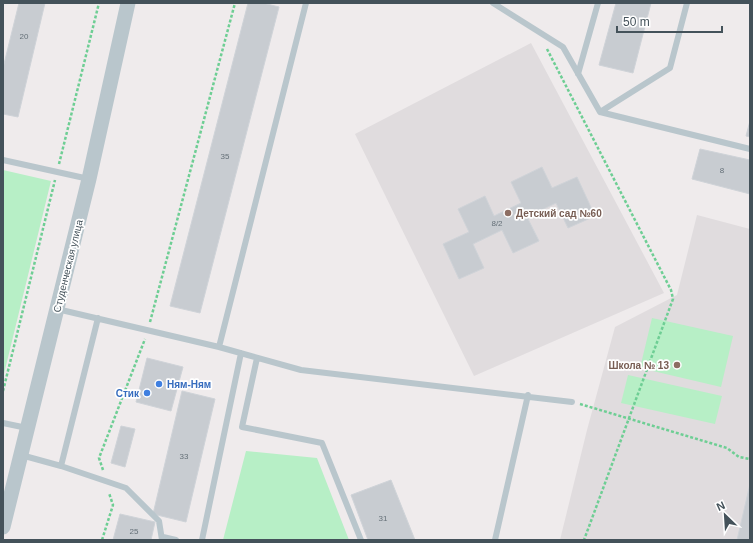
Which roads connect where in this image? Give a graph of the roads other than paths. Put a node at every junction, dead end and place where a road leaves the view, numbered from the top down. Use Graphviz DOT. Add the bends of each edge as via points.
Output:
graph roads {
  1 [pos="128,3"];
  2 [pos="306,3"];
  3 [pos="493,3"];
  4 [pos="598,3"];
  5 [pos="687,3"];
  6 [pos="578,74"];
  7 [pos="600,112"];
  8 [pos="750,149"];
  9 [pos="3,160"];
  10 [pos="89,180"];
  11 [pos="57,309"];
  12 [pos="98,318"];
  13 [pos="219,347"];
  14 [pos="241,353"];
  15 [pos="257,358"];
  16 [pos="528,395"];
  17 [pos="572,402"];
  18 [pos="3,423"];
  19 [pos="28,428"];
  20 [pos="21,455"];
  21 [pos="61,466"];
  22 [pos="3,527"];
  23 [pos="163,539"];
  24 [pos="176,540"];
  25 [pos="202,540"];
  26 [pos="361,540"];
  27 [pos="494,540"];
  1 -- 10 [label="street, Студенческая улица"];
  2 -- 13 [label="lane"];
  3 -- 6 [label="lane" via="563,47"];
  4 -- 6 [label="lane"];
  5 -- 7 [label="lane" via="670,68"];
  6 -- 7 [label="lane"];
  7 -- 8 [label="lane"];
  9 -- 10 [label="lane"];
  10 -- 11 [label="street, Студенческая улица"];
  11 -- 12 [label="lane"];
  11 -- 19 [label="street, Студенческая улица"];
  12 -- 13 [label="lane"];
  12 -- 21 [label="lane"];
  13 -- 14 [label="lane"];
  14 -- 15 [label="lane"];
  14 -- 25 [label="lane"];
  15 -- 16 [label="lane" via="301,370 481,392"];
  15 -- 26 [label="lane" via="242,427 322,443"];
  16 -- 17 [label="lane"];
  16 -- 27 [label="lane"];
  18 -- 19 [label="lane"];
  19 -- 20 [label="street, Студенческая улица"];
  20 -- 21 [label="lane"];
  20 -- 22 [label="street, Студенческая улица"];
  21 -- 23 [label="lane" via="126,488 159,521"];
  23 -- 24 [label="lane"];
}
